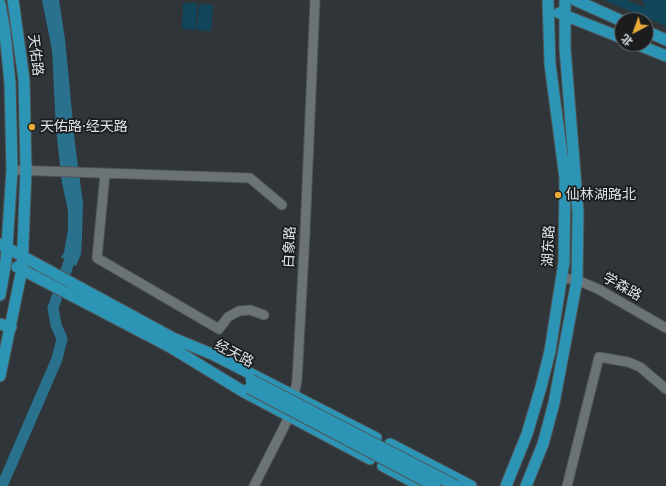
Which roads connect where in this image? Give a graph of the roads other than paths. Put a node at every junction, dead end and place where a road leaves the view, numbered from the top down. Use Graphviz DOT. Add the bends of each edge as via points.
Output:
graph roads {
  1 [pos="13,0"];
  2 [pos="316,0"];
  3 [pos="565,0"];
  4 [pos="575,0"];
  5 [pos="0,4"];
  6 [pos="548,4"];
  7 [pos="564,15"];
  8 [pos="614,17"];
  9 [pos="614,35"];
  10 [pos="654,35"];
  11 [pos="666,40"];
  12 [pos="654,51"];
  13 [pos="666,56"];
  14 [pos="12,170"];
  15 [pos="26,170"];
  16 [pos="105,174"];
  17 [pos="282,205"];
  18 [pos="3,246"];
  19 [pos="22,256"];
  20 [pos="3,259"];
  21 [pos="22,269"];
  22 [pos="563,278"];
  23 [pos="576,280"];
  24 [pos="0,294"];
  25 [pos="264,315"];
  26 [pos="5,325"];
  27 [pos="666,328"];
  28 [pos="167,340"];
  29 [pos="0,376"];
  30 [pos="250,384"];
  31 [pos="666,389"];
  32 [pos="294,396"];
  33 [pos="289,416"];
  34 [pos="373,448"];
  35 [pos="386,455"];
  36 [pos="254,486"];
  37 [pos="421,486"];
  38 [pos="435,486"];
  39 [pos="456,486"];
  40 [pos="472,486"];
  41 [pos="506,486"];
  42 [pos="526,486"];
  43 [pos="567,486"];
  1 -- 15 [label="main road, 天佑路" via="24,80"];
  2 -- 32 [label="street, 白象路" via="306,233"];
  3 -- 7 [label="main road, 湖东路"];
  4 -- 8 [label="main road"];
  5 -- 14 [label="main road, 天佑路" via="10,83"];
  6 -- 7 [label="main road"];
  6 -- 22 [label="main road, 湖东路" via="550,64 565,178"];
  7 -- 9 [label="main road"];
  7 -- 23 [label="main road, 湖东路" via="578,212"];
  10 -- 11 [label="main road"];
  12 -- 13 [label="main road"];
  14 -- 15 [label="street"];
  14 -- 18 [label="main road, 天佑路"];
  15 -- 16 [label="street"];
  15 -- 19 [label="main road, 天佑路"];
  16 -- 17 [label="street" via="250,178"];
  16 -- 25 [label="street" via="97,258 219,329 228,318 239,311 250,310"];
  18 -- 19 [label="main road, 经天路"];
  18 -- 20 [label="main road, 天佑路"];
  19 -- 21 [label="main road, 天佑路"];
  19 -- 28 [label="main road, 经天路"];
  20 -- 21 [label="main road, 经天路"];
  20 -- 24 [label="main road, 天佑路"];
  21 -- 26 [label="main road, 天佑路"];
  21 -- 28 [label="main road, 经天路"];
  22 -- 23 [label="street, 学森路"];
  22 -- 41 [label="main road, 湖东路" via="541,387 528,434"];
  23 -- 27 [label="street, 学森路" via="598,289"];
  23 -- 42 [label="main road, 湖东路" via="554,403 543,444"];
  26 -- 29 [label="main road, 天佑路"];
  28 -- 30 [label="main road, 经天路"];
  28 -- 32 [label="main road" via="214,355"];
  28 -- 33 [label="main road"];
  30 -- 38 [label="main road, 经天路, bridge"];
  30 -- 39 [label="main road, 经天路, bridge"];
  31 -- 43 [label="street" via="640,367 628,362 599,357"];
  32 -- 33 [label="street, 白象路"];
  32 -- 34 [label="main road" via="376,438"];
  33 -- 34 [label="main road" via="370,459"];
  33 -- 36 [label="street, 白象路"];
  34 -- 35 [label="main road"];
  35 -- 37 [label="main road" via="383,466"];
  35 -- 40 [label="main road" via="390,444"];
}
